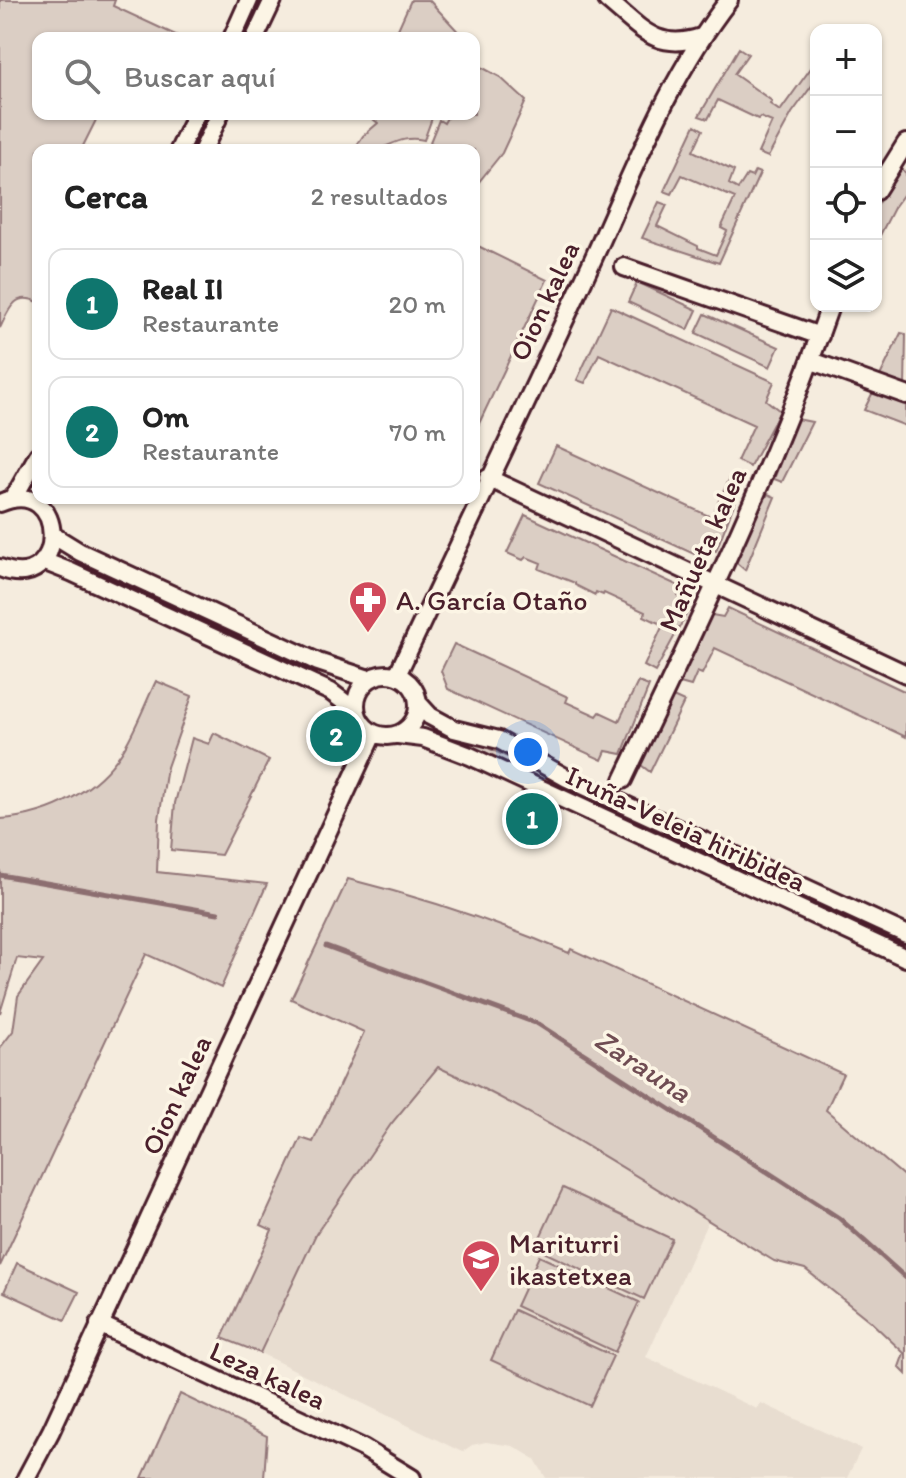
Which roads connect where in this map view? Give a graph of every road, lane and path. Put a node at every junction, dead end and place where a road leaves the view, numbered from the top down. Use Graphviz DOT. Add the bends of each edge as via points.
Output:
graph roads {
  1 [pos="249,0"];
  2 [pos="273,0"];
  3 [pos="607,0"];
  4 [pos="729,0"];
  5 [pos="235,32"];
  6 [pos="258,32"];
  7 [pos="701,37"];
  8 [pos="193,120"];
  9 [pos="217,120"];
  10 [pos="906,143"];
  11 [pos="182,144"];
  12 [pos="206,144"];
  13 [pos="882,181"];
  14 [pos="624,267"];
  15 [pos="828,312"];
  16 [pos="820,336"];
  17 [pos="812,361"];
  18 [pos="906,395"];
  19 [pos="32,463"];
  20 [pos="488,478"];
  21 [pos="480,495"];
  22 [pos="4,501"];
  23 [pos="32,501"];
  24 [pos="42,504"];
  25 [pos="476,504"];
  26 [pos="54,536"];
  27 [pos="43,561"];
  28 [pos="4,569"];
  29 [pos="717,585"];
  30 [pos="0,587"];
  31 [pos="906,674"];
  32 [pos="397,675"];
  33 [pos="369,679"];
  34 [pos="419,704"];
  35 [pos="356,711"];
  36 [pos="373,734"];
  37 [pos="398,735"];
  38 [pos="623,780"];
  39 [pos="906,934"];
  40 [pos="906,958"];
  41 [pos="99,1324"];
  42 [pos="26,1478"];
  43 [pos="412,1478"];
  1 -- 5 [label="street"];
  2 -- 6 [label="street"];
  3 -- 7 [label="street" via="660,41 682,44"];
  4 -- 7 [label="street, Oion kalea"];
  7 -- 20 [label="street, Oion kalea" via="654,124"];
  8 -- 11 [label="street"];
  9 -- 12 [label="street"];
  10 -- 13 [label="street"];
  14 -- 16 [label="street"];
  15 -- 16 [label="street, Mañueta kalea"];
  16 -- 17 [label="street, Mañueta kalea"];
  17 -- 18 [label="street"];
  17 -- 29 [label="street, Mañueta kalea"];
  19 -- 22 [label="street"];
  20 -- 21 [label="street, Oion kalea"];
  20 -- 29 [label="street"];
  22 -- 23 [label="street"];
  24 -- 26 [label="street"];
  25 -- 32 [label="street, Oion kalea"];
  26 -- 27 [label="street"];
  26 -- 33 [label="street" via="318,662"];
  27 -- 28 [label="street" via="20,572"];
  27 -- 35 [label="street" via="331,692"];
  28 -- 30 [label="street"];
  29 -- 31 [label="street"];
  29 -- 38 [label="street, Mañueta kalea"];
  32 -- 33 [label="street"];
  32 -- 34 [label="street" via="416,691"];
  33 -- 35 [label="street" via="360,688"];
  34 -- 37 [label="street" via="417,717"];
  34 -- 39 [label="street, Iruña-Veleia hiribidea" via="454,729 499,740 567,778"];
  35 -- 36 [label="street"];
  36 -- 37 [label="street"];
  36 -- 41 [label="street, Oion kalea"];
  37 -- 40 [label="street, Iruña-Veleia hiribidea" via="423,738 470,756"];
  41 -- 42 [label="street, Oion kalea"];
  41 -- 43 [label="street, Leza kalea" via="363,1448"];
}
